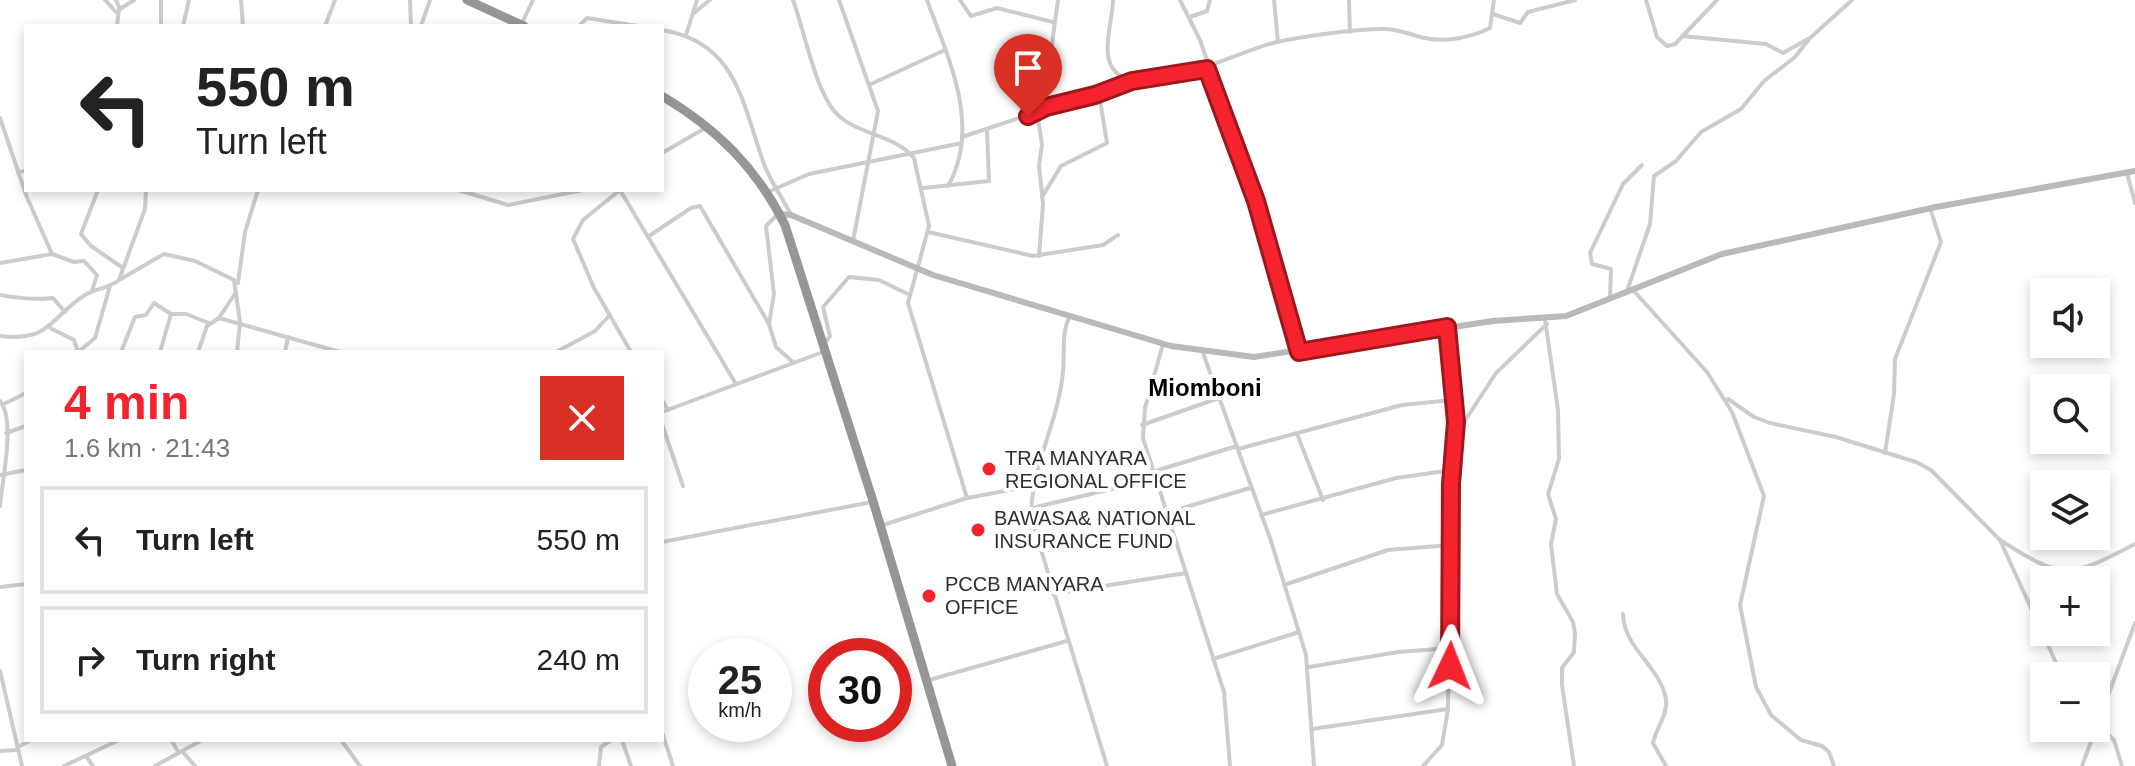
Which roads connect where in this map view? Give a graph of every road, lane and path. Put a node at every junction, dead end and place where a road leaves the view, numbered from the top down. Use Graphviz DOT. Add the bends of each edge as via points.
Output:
graph roads {
  1 [pos="105,0"];
  2 [pos="116,0"];
  3 [pos="134,0"];
  4 [pos="161,0"];
  5 [pos="189,0"];
  6 [pos="241,0"];
  7 [pos="335,0"];
  8 [pos="410,0"];
  9 [pos="430,0"];
  10 [pos="467,0"];
  11 [pos="533,0"];
  12 [pos="697,0"];
  13 [pos="710,0"];
  14 [pos="793,0"];
  15 [pos="839,0"];
  16 [pos="927,0"];
  17 [pos="960,0"];
  18 [pos="1058,0"];
  19 [pos="1113,0"];
  20 [pos="1180,0"];
  21 [pos="1210,0"];
  22 [pos="1274,0"];
  23 [pos="1349,0"];
  24 [pos="1494,0"];
  25 [pos="1575,0"];
  26 [pos="1646,0"];
  27 [pos="1717,0"];
  28 [pos="1852,0"];
  29 [pos="117,10"];
  30 [pos="692,14"];
  31 [pos="1493,14"];
  32 [pos="1190,17"];
  33 [pos="1053,22"];
  34 [pos="117,24"];
  35 [pos="161,24"];
  36 [pos="183,24"];
  37 [pos="243,24"];
  38 [pos="328,24"];
  39 [pos="411,24"];
  40 [pos="422,24"];
  41 [pos="519,24"];
  42 [pos="524,24"];
  43 [pos="581,24"];
  44 [pos="625,24"];
  45 [pos="664,30"];
  46 [pos="1350,32"];
  47 [pos="686,35"];
  48 [pos="1682,36"];
  49 [pos="1810,38"];
  50 [pos="1278,42"];
  51 [pos="945,50"];
  52 [pos="1207,69"];
  53 [pos="1132,81"];
  54 [pos="871,84"];
  55 [pos="1099,93"];
  56 [pos="664,97"];
  57 [pos="1037,111"];
  58 [pos="0,118"];
  59 [pos="709,126"];
  60 [pos="987,130"];
  61 [pos="873,131"];
  62 [pos="962,140"];
  63 [pos="664,152"];
  64 [pos="910,152"];
  65 [pos="867,163"];
  66 [pos="1642,165"];
  67 [pos="24,171"];
  68 [pos="2131,172"];
  69 [pos="18,173"];
  70 [pos="948,186"];
  71 [pos="24,187"];
  72 [pos="923,188"];
  73 [pos="772,189"];
  74 [pos="26,192"];
  75 [pos="97,192"];
  76 [pos="146,192"];
  77 [pos="257,192"];
  78 [pos="465,192"];
  79 [pos="573,192"];
  80 [pos="618,192"];
  81 [pos="621,192"];
  82 [pos="1042,197"];
  83 [pos="2135,203"];
  84 [pos="1930,208"];
  85 [pos="779,214"];
  86 [pos="791,215"];
  87 [pos="928,232"];
  88 [pos="1118,235"];
  89 [pos="649,236"];
  90 [pos="853,241"];
  91 [pos="52,254"];
  92 [pos="1039,256"];
  93 [pos="0,263"];
  94 [pos="123,268"];
  95 [pos="915,269"];
  96 [pos="119,280"];
  97 [pos="110,286"];
  98 [pos="92,291"];
  99 [pos="1630,291"];
  100 [pos="236,292"];
  101 [pos="908,294"];
  102 [pos="0,295"];
  103 [pos="1610,301"];
  104 [pos="65,312"];
  105 [pos="171,314"];
  106 [pos="609,316"];
  107 [pos="1070,316"];
  108 [pos="219,318"];
  109 [pos="1546,321"];
  110 [pos="240,322"];
  111 [pos="209,323"];
  112 [pos="769,324"];
  113 [pos="1447,327"];
  114 [pos="50,328"];
  115 [pos="0,336"];
  116 [pos="288,337"];
  117 [pos="1163,344"];
  118 [pos="824,348"];
  119 [pos="77,350"];
  120 [pos="80,350"];
  121 [pos="122,350"];
  122 [pos="161,350"];
  123 [pos="199,350"];
  124 [pos="237,350"];
  125 [pos="285,350"];
  126 [pos="333,350"];
  127 [pos="560,350"];
  128 [pos="630,350"];
  129 [pos="1299,352"];
  130 [pos="1203,353"];
  131 [pos="793,362"];
  132 [pos="736,384"];
  133 [pos="24,394"];
  134 [pos="1725,397"];
  135 [pos="1220,398"];
  136 [pos="1452,400"];
  137 [pos="2,403"];
  138 [pos="664,403"];
  139 [pos="668,410"];
  140 [pos="664,411"];
  141 [pos="1142,425"];
  142 [pos="24,427"];
  143 [pos="664,430"];
  144 [pos="1297,434"];
  145 [pos="6,435"];
  146 [pos="0,438"];
  147 [pos="1454,438"];
  148 [pos="1237,447"];
  149 [pos="1885,453"];
  150 [pos="24,470"];
  151 [pos="1452,470"];
  152 [pos="1152,472"];
  153 [pos="2,475"];
  154 [pos="1154,479"];
  155 [pos="683,486"];
  156 [pos="1033,486"];
  157 [pos="1250,488"];
  158 [pos="967,498"];
  159 [pos="1323,500"];
  160 [pos="873,501"];
  161 [pos="0,506"];
  162 [pos="1031,508"];
  163 [pos="1166,513"];
  164 [pos="1261,515"];
  165 [pos="880,526"];
  166 [pos="2000,540"];
  167 [pos="664,542"];
  168 [pos="2135,544"];
  169 [pos="1452,545"];
  170 [pos="1186,573"];
  171 [pos="24,584"];
  172 [pos="1284,585"];
  173 [pos="0,587"];
  174 [pos="1053,594"];
  175 [pos="1623,614"];
  176 [pos="2135,623"];
  177 [pos="1299,632"];
  178 [pos="1067,641"];
  179 [pos="1451,648"];
  180 [pos="1213,659"];
  181 [pos="2056,662"];
  182 [pos="1309,667"];
  183 [pos="0,671"];
  184 [pos="927,681"];
  185 [pos="2110,692"];
  186 [pos="1448,709"];
  187 [pos="1312,729"];
  188 [pos="664,738"];
  189 [pos="2110,738"];
  190 [pos="28,742"];
  191 [pos="115,742"];
  192 [pos="172,742"];
  193 [pos="198,742"];
  194 [pos="342,742"];
  195 [pos="608,742"];
  196 [pos="623,742"];
  197 [pos="2091,742"];
  198 [pos="18,748"];
  199 [pos="0,751"];
  200 [pos="180,752"];
  201 [pos="86,756"];
  202 [pos="952,765"];
  203 [pos="22,766"];
  204 [pos="64,766"];
  205 [pos="93,766"];
  206 [pos="155,766"];
  207 [pos="195,766"];
  208 [pos="360,766"];
  209 [pos="599,766"];
  210 [pos="631,766"];
  211 [pos="673,766"];
  212 [pos="1107,766"];
  213 [pos="1230,766"];
  214 [pos="1314,766"];
  215 [pos="1423,766"];
  216 [pos="1574,766"];
  217 [pos="1666,766"];
  218 [pos="1834,766"];
  219 [pos="2082,766"];
  220 [pos="2122,766"];
  1 -- 29 [label="street"];
  2 -- 29 [label="street"];
  3 -- 29 [label="street"];
  4 -- 35 [label="street"];
  5 -- 36 [label="street"];
  6 -- 37 [label="street"];
  7 -- 38 [label="street"];
  8 -- 39 [label="street"];
  9 -- 40 [label="street"];
  10 -- 41 [label="highway"];
  11 -- 42 [label="street"];
  12 -- 30 [label="street"];
  13 -- 30 [label="street"];
  14 -- 61 [label="street" via="832,109 844,120"];
  15 -- 54 [label="street"];
  16 -- 51 [label="street"];
  17 -- 33 [label="street" via="971,16 997,8"];
  18 -- 33 [label="street"];
  19 -- 53 [label="street" via="1109,61 1121,77"];
  20 -- 32 [label="street"];
  21 -- 32 [label="street" via="1207,11"];
  22 -- 50 [label="street"];
  23 -- 46 [label="street"];
  24 -- 31 [label="street"];
  25 -- 31 [label="street" via="1529,12 1520,23"];
  26 -- 48 [label="street" via="1660,42 1669,46"];
  27 -- 48 [label="street"];
  28 -- 49 [label="street"];
  29 -- 34 [label="street"];
  30 -- 47 [label="street"];
  31 -- 46 [label="street" via="1487,30 1443,40 1400,30"];
  32 -- 52 [label="street"];
  33 -- 57 [label="street" via="1047,80"];
  43 -- 44 [label="street" via="587,18"];
  45 -- 47 [label="street"];
  46 -- 50 [label="street"];
  47 -- 73 [label="street" via="714,51 731,76"];
  48 -- 49 [label="street" via="1766,44 1783,53"];
  49 -- 99 [label="street" via="1741,109 1701,132 1676,161 1654,176 1650,224"];
  50 -- 52 [label="street" via="1235,54"];
  51 -- 54 [label="street"];
  51 -- 62 [label="street" via="958,87"];
  52 -- 53 [label="street"];
  52 -- 129 [label="street" via="1256,201"];
  53 -- 55 [label="street"];
  54 -- 61 [label="street" via="878,111"];
  55 -- 57 [label="street"];
  55 -- 82 [label="street" via="1108,142 1061,166"];
  56 -- 59 [label="highway"];
  57 -- 60 [label="street"];
  57 -- 82 [label="street"];
  58 -- 69 [label="street"];
  59 -- 63 [label="street"];
  59 -- 73 [label="highway"];
  60 -- 62 [label="street"];
  60 -- 70 [label="street" via="989,181"];
  61 -- 64 [label="street"];
  61 -- 65 [label="street"];
  62 -- 64 [label="street"];
  62 -- 70 [label="street"];
  64 -- 65 [label="street"];
  64 -- 72 [label="street"];
  65 -- 73 [label="street" via="809,174"];
  65 -- 90 [label="street"];
  66 -- 103 [label="street" via="1623,184 1590,253 1592,264 1611,269"];
  67 -- 69 [label="street"];
  68 -- 83 [label="street"];
  68 -- 84 [label="street"];
  69 -- 71 [label="street"];
  70 -- 72 [label="street"];
  72 -- 87 [label="street"];
  73 -- 85 [label="highway"];
  73 -- 86 [label="street"];
  74 -- 91 [label="street"];
  75 -- 94 [label="street" via="81,234"];
  76 -- 94 [label="street" via="145,209"];
  77 -- 100 [label="street"];
  78 -- 79 [label="street" via="508,205"];
  80 -- 106 [label="street" via="583,220 573,236"];
  81 -- 89 [label="street"];
  82 -- 92 [label="street"];
  84 -- 99 [label="street" via="1722,254"];
  84 -- 149 [label="street" via="1941,242 1895,359"];
  85 -- 86 [label="street"];
  85 -- 112 [label="street" via="766,226 774,294"];
  85 -- 118 [label="highway"];
  86 -- 90 [label="street"];
  87 -- 92 [label="street"];
  87 -- 95 [label="street"];
  88 -- 92 [label="street" via="1107,244"];
  89 -- 112 [label="street" via="700,206"];
  89 -- 132 [label="street"];
  90 -- 95 [label="street"];
  91 -- 93 [label="street"];
  91 -- 98 [label="street" via="89,265 97,275"];
  94 -- 96 [label="street"];
  95 -- 101 [label="street"];
  95 -- 107 [label="street"];
  96 -- 97 [label="street"];
  96 -- 100 [label="street" via="154,258 176,255 234,280"];
  97 -- 98 [label="street"];
  97 -- 120 [label="street" via="95,338"];
  98 -- 104 [label="street"];
  99 -- 103 [label="street"];
  99 -- 134 [label="street"];
  100 -- 108 [label="street"];
  100 -- 110 [label="street"];
  101 -- 118 [label="street" via="879,280 849,277 823,307 830,336"];
  101 -- 158 [label="street"];
  102 -- 104 [label="street" via="53,298"];
  103 -- 109 [label="street"];
  104 -- 114 [label="street"];
  105 -- 111 [label="street"];
  105 -- 121 [label="street" via="154,303 146,315 135,317"];
  105 -- 122 [label="street"];
  106 -- 127 [label="street" via="595,331"];
  106 -- 128 [label="street"];
  107 -- 117 [label="street"];
  107 -- 156 [label="street" via="1060,393"];
  108 -- 110 [label="street"];
  108 -- 111 [label="street"];
  109 -- 113 [label="street"];
  109 -- 147 [label="street" via="1496,373"];
  109 -- 216 [label="street" via="1556,374 1559,450 1548,494 1556,519 1551,544 1557,594 1575,633 1574,652 1562,668"];
  110 -- 116 [label="street"];
  110 -- 124 [label="street"];
  111 -- 123 [label="street"];
  112 -- 131 [label="street" via="778,350"];
  113 -- 129 [label="street"];
  113 -- 136 [label="street"];
  114 -- 115 [label="street" via="24,338"];
  114 -- 119 [label="street" via="71,337"];
  116 -- 125 [label="street"];
  116 -- 126 [label="street"];
  117 -- 130 [label="street"];
  117 -- 141 [label="street"];
  118 -- 131 [label="street"];
  118 -- 160 [label="highway"];
  129 -- 130 [label="street" via="1254,357"];
  130 -- 135 [label="street"];
  131 -- 132 [label="street"];
  132 -- 139 [label="street"];
  133 -- 137 [label="street"];
  134 -- 149 [label="street" via="1762,420"];
  134 -- 218 [label="street" via="1764,496 1740,605 1756,687 1771,715 1801,740 1829,752"];
  135 -- 141 [label="street"];
  135 -- 148 [label="street"];
  136 -- 144 [label="street" via="1402,405"];
  136 -- 147 [label="street"];
  137 -- 145 [label="street"];
  138 -- 139 [label="street"];
  139 -- 140 [label="street"];
  141 -- 152 [label="street"];
  142 -- 145 [label="street"];
  143 -- 155 [label="street"];
  144 -- 148 [label="street"];
  144 -- 159 [label="street"];
  145 -- 146 [label="street"];
  145 -- 153 [label="street"];
  147 -- 151 [label="street"];
  148 -- 152 [label="street"];
  148 -- 157 [label="street"];
  149 -- 166 [label="street" via="1931,470"];
  150 -- 153 [label="street"];
  151 -- 159 [label="street" via="1396,478"];
  151 -- 169 [label="street"];
  152 -- 154 [label="street"];
  153 -- 161 [label="street"];
  154 -- 162 [label="street"];
  154 -- 163 [label="street"];
  156 -- 158 [label="street"];
  156 -- 162 [label="street"];
  157 -- 163 [label="street"];
  157 -- 164 [label="street"];
  158 -- 165 [label="street"];
  159 -- 164 [label="street"];
  160 -- 165 [label="highway"];
  160 -- 167 [label="street"];
  162 -- 174 [label="street"];
  163 -- 170 [label="street"];
  164 -- 172 [label="street"];
  165 -- 184 [label="highway"];
  166 -- 168 [label="street" via="2067,573"];
  166 -- 181 [label="street"];
  169 -- 172 [label="street" via="1388,550"];
  169 -- 179 [label="street"];
  170 -- 174 [label="street"];
  170 -- 180 [label="street"];
  171 -- 173 [label="street"];
  172 -- 177 [label="street"];
  174 -- 178 [label="street"];
  175 -- 217 [label="street" via="1624,631 1666,699 1653,743"];
  176 -- 185 [label="street"];
  177 -- 180 [label="street"];
  177 -- 182 [label="street"];
  178 -- 184 [label="street"];
  178 -- 212 [label="street"];
  179 -- 182 [label="street"];
  179 -- 186 [label="street"];
  180 -- 213 [label="street" via="1228,714"];
  182 -- 187 [label="street"];
  183 -- 198 [label="street"];
  184 -- 202 [label="highway"];
  186 -- 187 [label="street"];
  186 -- 215 [label="street" via="1442,745"];
  187 -- 214 [label="street"];
  188 -- 211 [label="street"];
  189 -- 220 [label="street" via="2119,747"];
  190 -- 198 [label="street"];
  191 -- 201 [label="street"];
  192 -- 200 [label="street"];
  193 -- 200 [label="street"];
  194 -- 208 [label="street"];
  195 -- 209 [label="street" via="601,747"];
  196 -- 210 [label="street"];
  197 -- 219 [label="street"];
  198 -- 199 [label="street"];
  198 -- 203 [label="street"];
  200 -- 206 [label="street"];
  200 -- 207 [label="street"];
  201 -- 204 [label="street"];
  201 -- 205 [label="street"];
}
